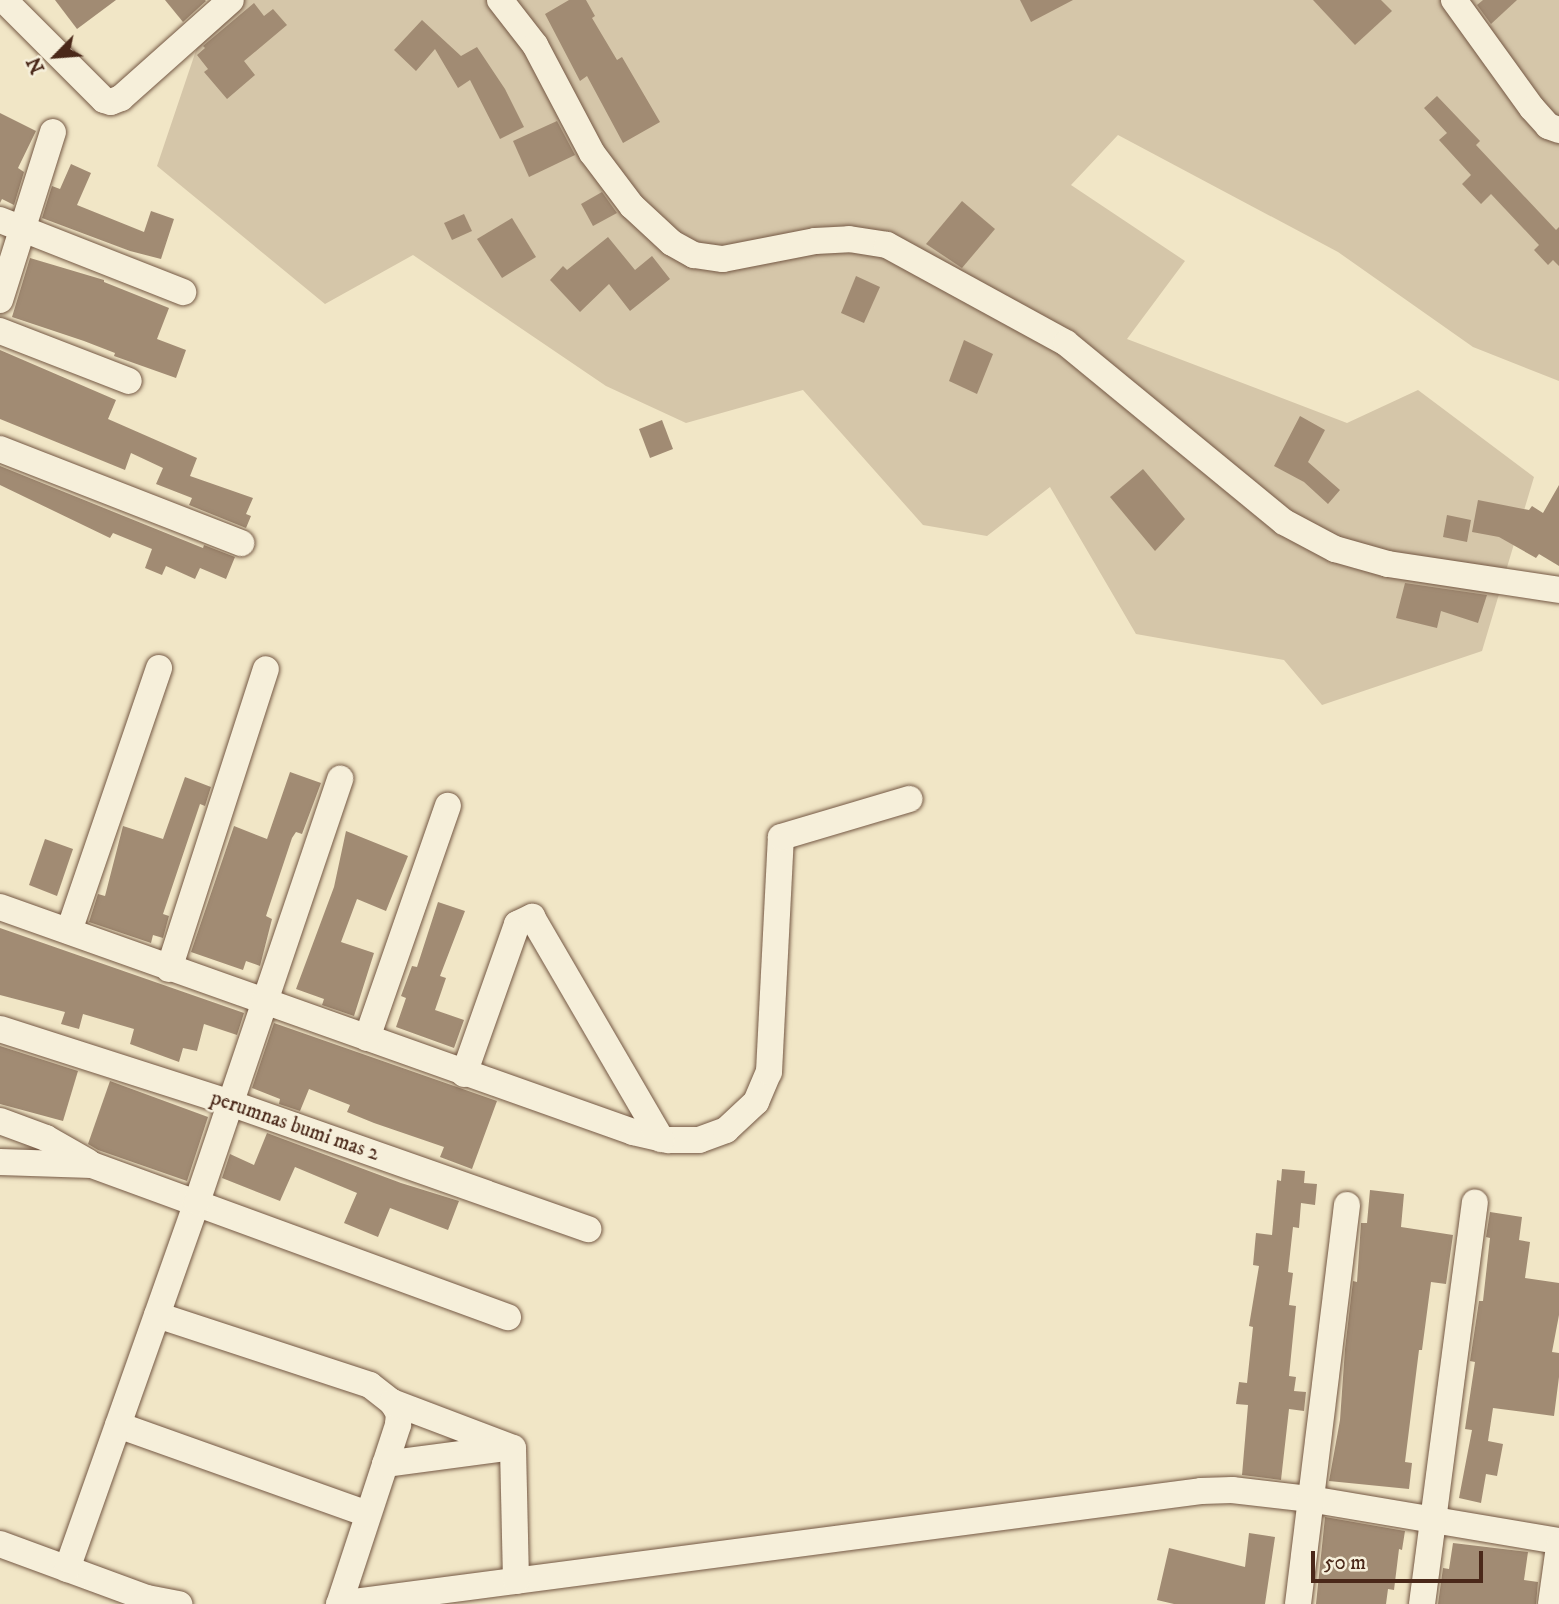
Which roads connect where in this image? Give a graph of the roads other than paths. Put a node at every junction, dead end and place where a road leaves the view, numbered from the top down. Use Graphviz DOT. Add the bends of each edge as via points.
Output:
graph roads {
  1 [pos="4,0"];
  2 [pos="231,0"];
  3 [pos="500,0"];
  4 [pos="1454,0"];
  5 [pos="1559,130"];
  6 [pos="53,132"];
  7 [pos="11,224"];
  8 [pos="183,292"];
  9 [pos="0,299"];
  10 [pos="0,331"];
  11 [pos="129,381"];
  12 [pos="0,449"];
  13 [pos="241,543"];
  14 [pos="1559,590"];
  15 [pos="159,668"];
  16 [pos="266,669"];
  17 [pos="340,779"];
  18 [pos="909,799"];
  19 [pos="448,806"];
  20 [pos="0,907"];
  21 [pos="69,931"];
  22 [pos="169,969"];
  23 [pos="266,1001"];
  24 [pos="0,1029"];
  25 [pos="367,1038"];
  26 [pos="464,1074"];
  27 [pos="230,1103"];
  28 [pos="0,1121"];
  29 [pos="661,1139"];
  30 [pos="0,1162"];
  31 [pos="92,1165"];
  32 [pos="197,1202"];
  33 [pos="1475,1202"];
  34 [pos="1347,1205"];
  35 [pos="588,1229"];
  36 [pos="157,1315"];
  37 [pos="508,1317"];
  38 [pos="392,1402"];
  39 [pos="118,1425"];
  40 [pos="513,1448"];
  41 [pos="385,1464"];
  42 [pos="1310,1499"];
  43 [pos="368,1514"];
  44 [pos="1433,1519"];
  45 [pos="1559,1543"];
  46 [pos="0,1544"];
  47 [pos="67,1569"];
  48 [pos="516,1581"];
  49 [pos="179,1604"];
  50 [pos="1298,1604"];
  51 [pos="1422,1604"];
  52 [pos="1551,1604"];
  1 -- 2 [label="street" via="111,102"];
  3 -- 14 [label="street" via="552,73 592,153 632,206 671,243 694,255 723,259 815,241 849,239 887,245 1066,343 1284,522 1335,549 1388,564"];
  4 -- 5 [label="street" via="1532,108 1548,126"];
  6 -- 7 [label="street"];
  7 -- 8 [label="street"];
  7 -- 9 [label="street"];
  10 -- 11 [label="street"];
  12 -- 13 [label="street"];
  15 -- 21 [label="street"];
  16 -- 22 [label="street"];
  17 -- 23 [label="street"];
  18 -- 29 [label="street" via="781,837 769,1072 756,1102 726,1130 699,1140"];
  19 -- 25 [label="street"];
  20 -- 21 [label="street"];
  21 -- 22 [label="street"];
  22 -- 23 [label="street"];
  23 -- 25 [label="street"];
  23 -- 27 [label="street"];
  24 -- 27 [label="street, perumnas bumi mas 2"];
  25 -- 26 [label="street"];
  26 -- 29 [label="street"];
  26 -- 29 [label="street" via="517,923 532,917"];
  27 -- 32 [label="street"];
  27 -- 35 [label="street, perumnas bumi mas 2"];
  28 -- 31 [label="street" via="46,1138"];
  30 -- 31 [label="street"];
  31 -- 32 [label="street"];
  32 -- 36 [label="street"];
  32 -- 37 [label="street"];
  33 -- 44 [label="street"];
  34 -- 42 [label="street"];
  36 -- 38 [label="street" via="370,1385"];
  36 -- 39 [label="street"];
  38 -- 40 [label="street"];
  38 -- 41 [label="street" via="398,1425"];
  39 -- 43 [label="street"];
  39 -- 47 [label="street"];
  40 -- 41 [label="street"];
  40 -- 48 [label="street"];
  41 -- 43 [label="street"];
  42 -- 44 [label="street"];
  42 -- 48 [label="street" via="1232,1489 1201,1491"];
  42 -- 50 [label="street"];
  43 -- 48 [label="street" via="339,1604"];
  44 -- 45 [label="street"];
  44 -- 51 [label="street"];
  45 -- 52 [label="street"];
  46 -- 47 [label="street"];
  47 -- 49 [label="street" via="147,1598"];
}
